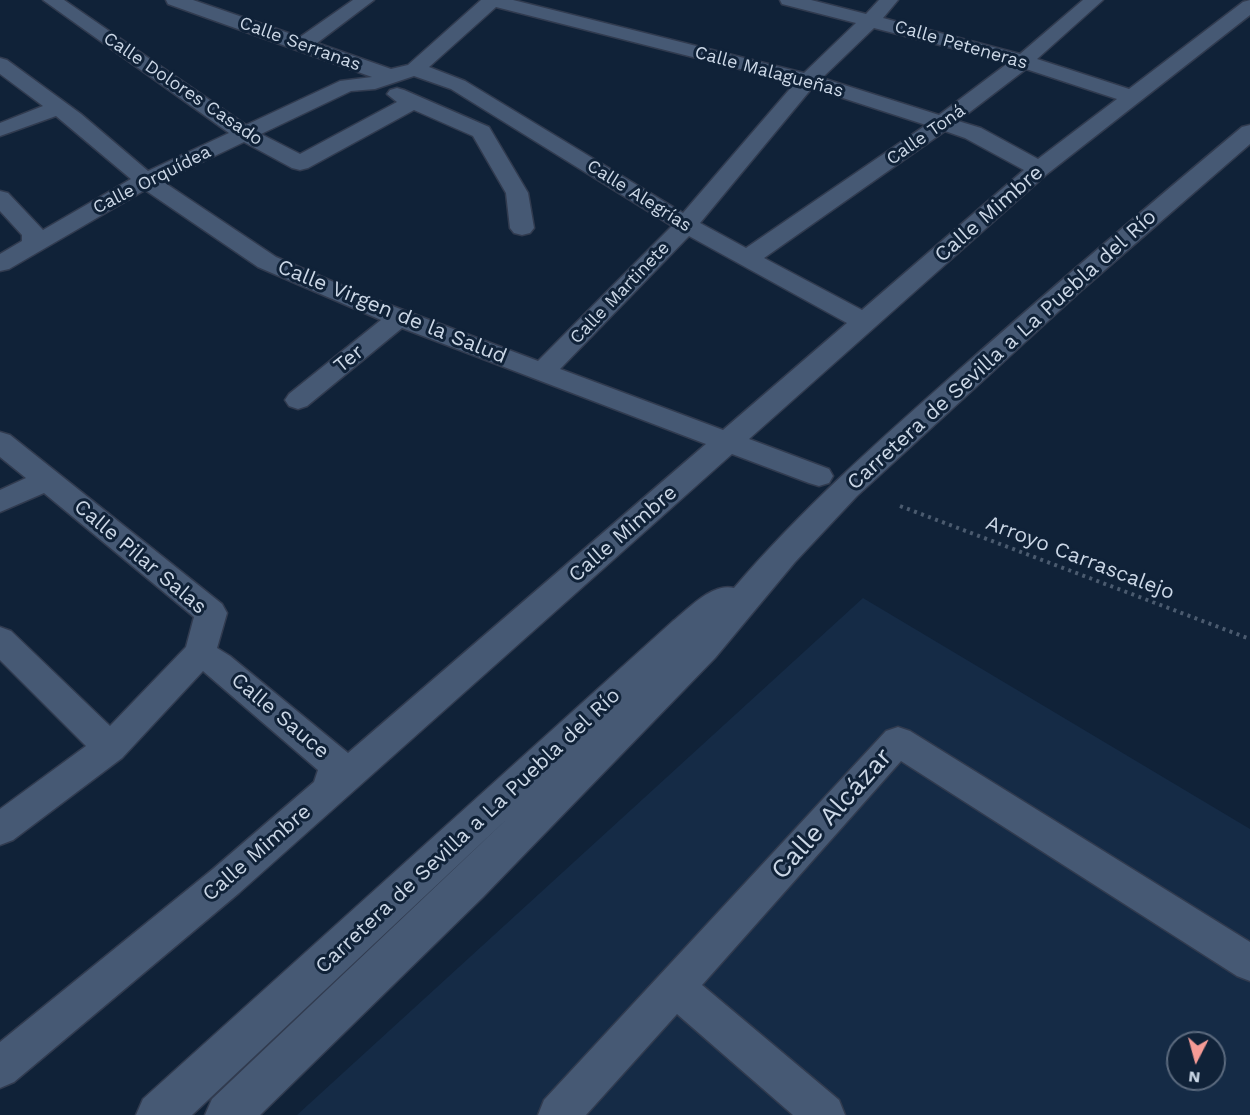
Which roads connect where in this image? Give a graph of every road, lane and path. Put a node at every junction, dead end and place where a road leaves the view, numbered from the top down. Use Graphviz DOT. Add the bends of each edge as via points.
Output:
graph roads {
  1 [pos="175,0"];
  2 [pos="366,0"];
  3 [pos="492,0"];
  4 [pos="789,0"];
  5 [pos="889,0"];
  6 [pos="1094,0"];
  7 [pos="60,2"];
  8 [pos="243,6"];
  9 [pos="1250,6"];
  10 [pos="226,18"];
  11 [pos="871,20"];
  12 [pos="302,45"];
  13 [pos="1024,62"];
  14 [pos="0,64"];
  15 [pos="415,69"];
  16 [pos="383,80"];
  17 [pos="808,81"];
  18 [pos="1132,97"];
  19 [pos="413,102"];
  20 [pos="58,108"];
  21 [pos="1250,123"];
  22 [pos="944,124"];
  23 [pos="0,130"];
  24 [pos="1250,132"];
  25 [pos="244,134"];
  26 [pos="1226,154"];
  27 [pos="1039,169"];
  28 [pos="146,180"];
  29 [pos="0,199"];
  30 [pos="686,225"];
  31 [pos="522,228"];
  32 [pos="34,244"];
  33 [pos="748,258"];
  34 [pos="0,264"];
  35 [pos="399,318"];
  36 [pos="864,322"];
  37 [pos="543,371"];
  38 [pos="298,400"];
  39 [pos="0,442"];
  40 [pos="728,442"];
  41 [pos="819,476"];
  42 [pos="47,480"];
  43 [pos="0,502"];
  44 [pos="900,506"];
  45 [pos="783,553"];
  46 [pos="1250,639"];
  47 [pos="0,640"];
  48 [pos="200,653"];
  49 [pos="110,748"];
  50 [pos="329,790"];
  51 [pos="0,829"];
  52 [pos="394,898"];
  53 [pos="1250,963"];
  54 [pos="675,987"];
  55 [pos="0,1068"];
  56 [pos="253,1101"];
  57 [pos="159,1115"];
  58 [pos="192,1115"];
  59 [pos="228,1115"];
  60 [pos="559,1115"];
  61 [pos="824,1115"];
  1 -- 10 [label="street, Calle Serranas"];
  2 -- 12 [label="street"];
  3 -- 15 [label="street"];
  3 -- 17 [label="street, Calle Malagueñas"];
  4 -- 11 [label="street, Calle Peteneras"];
  5 -- 11 [label="street, Calle Martinete"];
  6 -- 13 [label="street, Calle Toná"];
  7 -- 25 [label="street, Calle Dolores Casado"];
  8 -- 10 [label="street"];
  9 -- 18 [label="street, Calle Mimbre"];
  10 -- 12 [label="street, Calle Serranas"];
  11 -- 13 [label="street, Calle Peteneras"];
  11 -- 17 [label="street, Calle Martinete"];
  12 -- 16 [label="street, Calle Serranas"];
  13 -- 18 [label="street, Calle Peteneras"];
  13 -- 22 [label="street, Calle Toná"];
  14 -- 20 [label="street, Calle Virgen de la Salud"];
  15 -- 16 [label="street, Calle Orquídea"];
  15 -- 30 [label="street, Calle Alegrías" via="458,85"];
  16 -- 19 [label="street, Calle Serranas"];
  16 -- 25 [label="street, Calle Orquídea" via="347,85"];
  17 -- 22 [label="street, Calle Malagueñas"];
  17 -- 30 [label="street, Calle Martinete"];
  18 -- 27 [label="street, Calle Mimbre"];
  19 -- 25 [label="street, Calle Dolores Casado" via="300,164"];
  19 -- 31 [label="street, Calle Serranas" via="481,132 517,193"];
  20 -- 23 [label="street"];
  20 -- 28 [label="street, Calle Virgen de la Salud"];
  21 -- 26 [label="main road"];
  22 -- 27 [label="street, Calle Malagueñas" via="973,133"];
  22 -- 33 [label="street, Calle Toná"];
  24 -- 26 [label="main road"];
  25 -- 28 [label="street, Calle Orquídea"];
  26 -- 45 [label="main road, Carretera de Sevilla a La Puebla del Río" via="1073,283 846,488"];
  27 -- 36 [label="street, Calle Mimbre"];
  28 -- 32 [label="street, Calle Orquídea"];
  28 -- 35 [label="street, Calle Virgen de la Salud" via="267,262"];
  29 -- 32 [label="street" via="34,234"];
  30 -- 33 [label="street, Calle Alegrías"];
  30 -- 37 [label="street, Calle Martinete"];
  32 -- 34 [label="street, Calle Orquídea"];
  33 -- 36 [label="street, Calle Alegrías"];
  35 -- 37 [label="street, Calle Virgen de la Salud"];
  35 -- 38 [label="street, Ter"];
  36 -- 40 [label="street, Calle Mimbre"];
  37 -- 40 [label="street, Calle Virgen de la Salud"];
  39 -- 42 [label="street, Calle Pilar Salas"];
  40 -- 41 [label="street, Calle Virgen de la Salud"];
  40 -- 50 [label="street, Calle Mimbre"];
  42 -- 43 [label="street"];
  42 -- 48 [label="street, Calle Pilar Salas" via="211,613"];
  44 -- 46 [label="path, Arroyo Carrascalejo"];
  45 -- 52 [label="main road, Carretera de Sevilla a La Puebla del Río" via="685,631"];
  45 -- 56 [label="main road, Carretera de Sevilla a La Puebla del Río" via="703,648"];
  47 -- 49 [label="street"];
  48 -- 49 [label="street, Calle Pilar Salas"];
  48 -- 50 [label="street, Calle Sauce" via="337,765"];
  49 -- 51 [label="street, Calle Pilar Salas"];
  50 -- 55 [label="street, Calle Mimbre" via="226,881"];
  52 -- 57 [label="main road, Carretera de Sevilla a La Puebla del Río"];
  52 -- 58 [label="main road" via="336,977"];
  53 -- 54 [label="street, Calle Alcázar" via="898,741"];
  54 -- 60 [label="street, Calle Alcázar"];
  54 -- 61 [label="street"];
  56 -- 59 [label="main road, Carretera de Sevilla a La Puebla del Río"];
}
